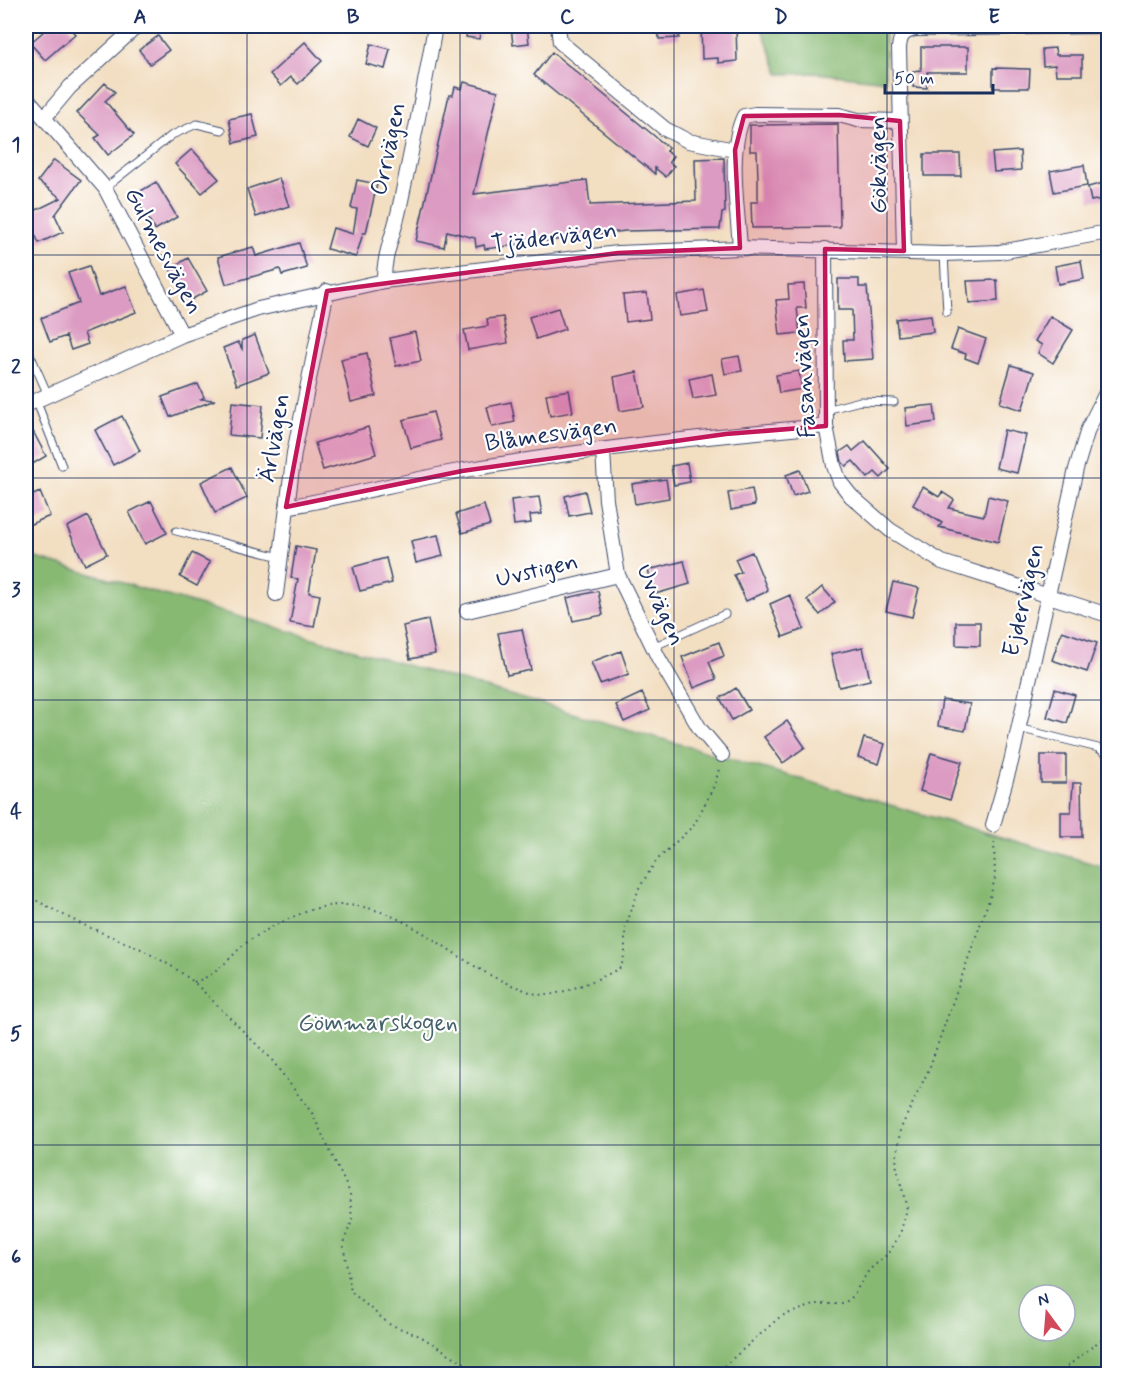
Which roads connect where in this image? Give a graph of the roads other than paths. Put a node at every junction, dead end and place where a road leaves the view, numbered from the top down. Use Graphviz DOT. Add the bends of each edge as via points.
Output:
graph roads {
  1 [pos="137,26"];
  2 [pos="435,26"];
  3 [pos="558,26"];
  4 [pos="1108,26"];
  5 [pos="26,97"];
  6 [pos="45,117"];
  7 [pos="900,121"];
  8 [pos="222,130"];
  9 [pos="735,150"];
  10 [pos="105,188"];
  11 [pos="1108,232"];
  12 [pos="740,248"];
  13 [pos="825,249"];
  14 [pos="904,251"];
  15 [pos="944,254"];
  16 [pos="384,281"];
  17 [pos="327,291"];
  18 [pos="948,312"];
  19 [pos="182,335"];
  20 [pos="26,345"];
  21 [pos="1108,389"];
  22 [pos="36,400"];
  23 [pos="894,402"];
  24 [pos="826,410"];
  25 [pos="826,426"];
  26 [pos="603,451"];
  27 [pos="62,466"];
  28 [pos="286,507"];
  29 [pos="176,531"];
  30 [pos="280,558"];
  31 [pos="618,575"];
  32 [pos="276,594"];
  33 [pos="1047,597"];
  34 [pos="467,611"];
  35 [pos="725,614"];
  36 [pos="1108,615"];
  37 [pos="653,647"];
  38 [pos="1018,728"];
  39 [pos="725,755"];
  40 [pos="1108,755"];
  41 [pos="993,825"];
  1 -- 6 [label="street" via="70,87"];
  2 -- 16 [label="street, Orrvägen" via="400,207 383,266"];
  3 -- 9 [label="street" via="560,42 665,129 688,141"];
  4 -- 7 [label="street, Gökvägen" via="904,32 899,48"];
  5 -- 6 [label="street, Gulmesvägen"];
  6 -- 10 [label="street, Gulmesvägen"];
  7 -- 9 [label="street" via="858,120 839,115 755,114 744,116 736,131"];
  7 -- 14 [label="street, Gökvägen"];
  8 -- 10 [label="lane, Gulmesvägen" via="197,124 172,135"];
  9 -- 12 [label="street"];
  10 -- 19 [label="street, Gulmesvägen"];
  11 -- 15 [label="street, Tjädervägen" via="1028,248"];
  12 -- 13 [label="street, Tjädervägen"];
  12 -- 16 [label="street, Tjädervägen" via="618,253"];
  13 -- 14 [label="street, Tjädervägen"];
  13 -- 24 [label="street, Fasanvägen"];
  14 -- 15 [label="street, Tjädervägen"];
  15 -- 18 [label="lane"];
  16 -- 17 [label="street, Tjädervägen"];
  17 -- 19 [label="street, Tjädervägen"];
  17 -- 28 [label="street, Ärlvägen"];
  19 -- 22 [label="street, Tjädervägen"];
  20 -- 22 [label="lane"];
  21 -- 33 [label="street, Ejdervägen" via="1088,429 1076,469"];
  22 -- 27 [label="lane"];
  23 -- 24 [label="lane" via="860,401"];
  24 -- 25 [label="street, Fasanvägen"];
  25 -- 26 [label="street, Blåmesvägen" via="714,435"];
  25 -- 33 [label="street, Fasanvägen" via="840,482 890,530 942,562"];
  26 -- 28 [label="street, Blåmesvägen" via="462,471"];
  26 -- 31 [label="street, Uvvägen"];
  28 -- 30 [label="street, Ärlvägen"];
  29 -- 30 [label="lane"];
  30 -- 32 [label="street, Ärlvägen"];
  31 -- 34 [label="street, Uvstigen"];
  31 -- 37 [label="street, Uvvägen"];
  33 -- 36 [label="street, Fasanvägen"];
  33 -- 38 [label="street, Ejdervägen"];
  35 -- 37 [label="lane"];
  37 -- 39 [label="street, Uvvägen" via="700,729"];
  38 -- 40 [label="lane" via="1098,748"];
  38 -- 41 [label="street, Ejdervägen"];
}
